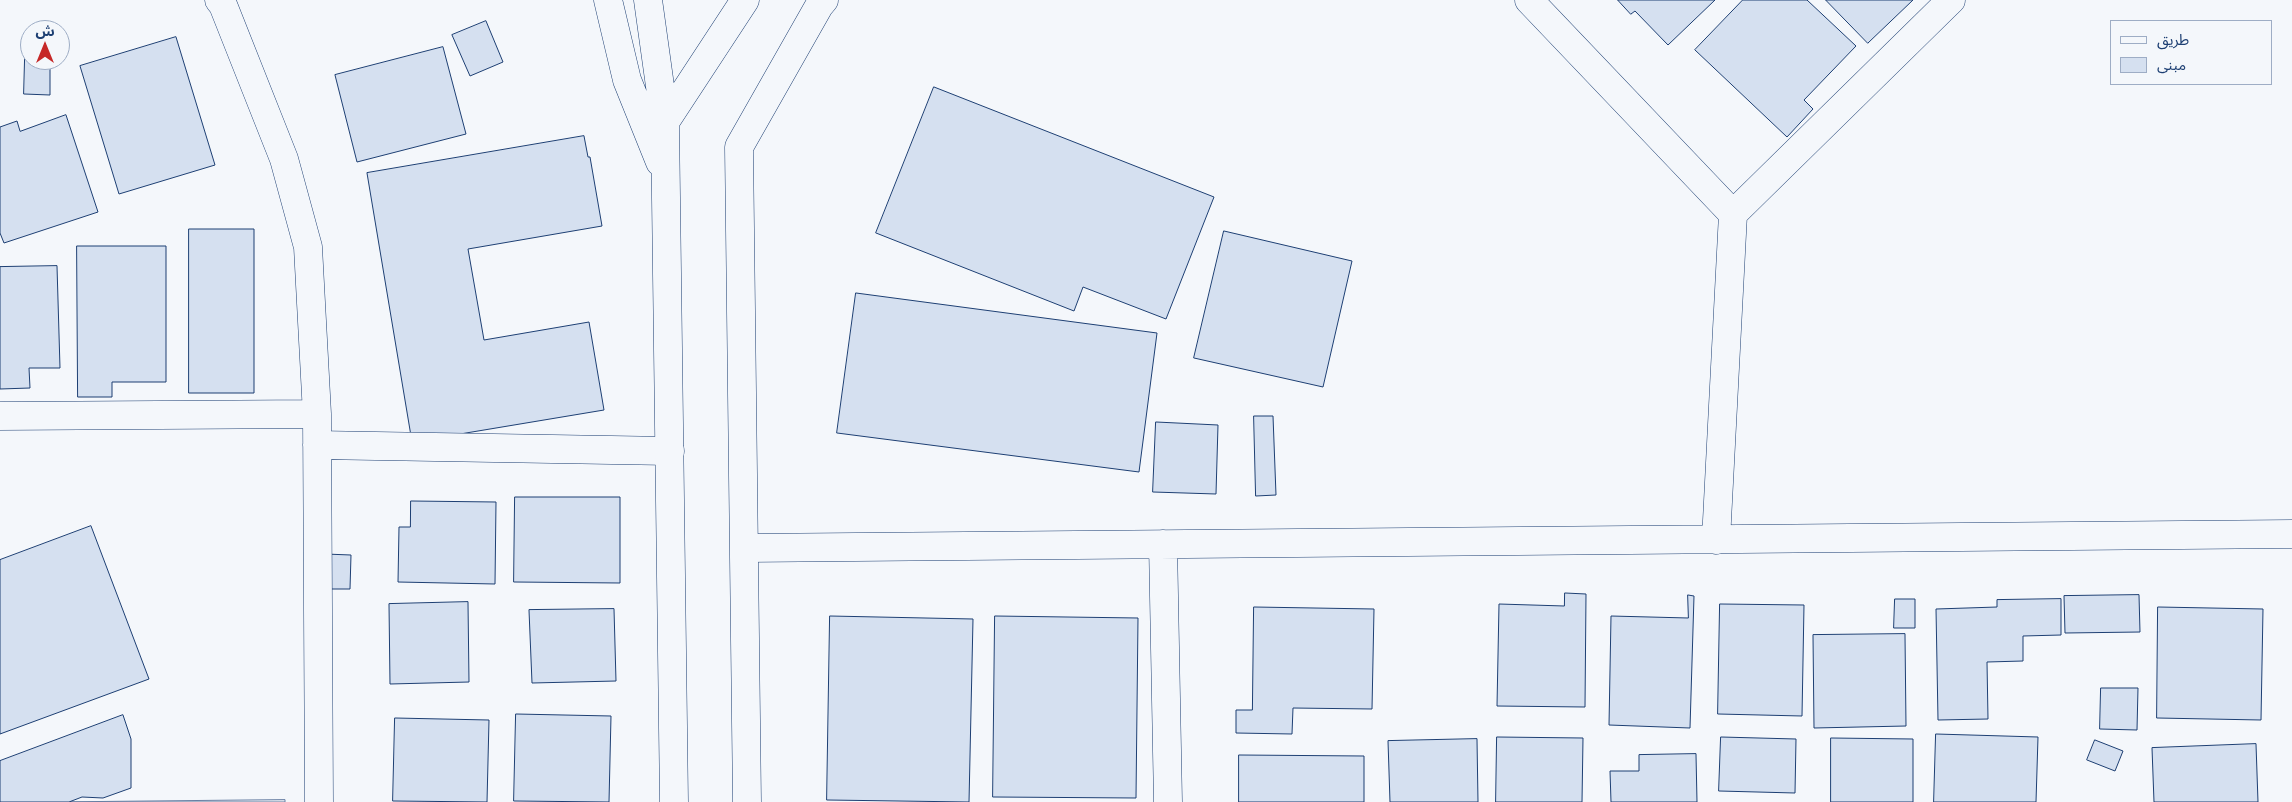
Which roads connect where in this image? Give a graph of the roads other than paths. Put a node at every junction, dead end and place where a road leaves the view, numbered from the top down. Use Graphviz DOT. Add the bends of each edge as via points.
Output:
graph roads {
  1 [pos="220,0"];
  2 [pos="608,0"];
  3 [pos="648,0"];
  4 [pos="745,0"];
  5 [pos="1530,0"];
  6 [pos="1951,0"];
  7 [pos="819,2"];
  8 [pos="665,122"];
  9 [pos="666,179"];
  10 [pos="1733,214"];
  11 [pos="317,414"];
  12 [pos="0,416"];
  13 [pos="317,445"];
  14 [pos="670,451"];
  15 [pos="2292,534"];
  16 [pos="1716,540"];
  17 [pos="1163,544"];
  18 [pos="745,548"];
  19 [pos="319,802"];
  20 [pos="674,802"];
  21 [pos="747,802"];
  22 [pos="1168,802"];
  1 -- 11 [label="street" via="284,159 308,247"];
  2 -- 9 [label="street" via="627,80"];
  3 -- 8 [label="street"];
  4 -- 8 [label="street"];
  5 -- 10 [label="street"];
  6 -- 10 [label="street"];
  7 -- 18 [label="street" via="739,146"];
  8 -- 9 [label="street"];
  9 -- 14 [label="street"];
  10 -- 16 [label="street"];
  11 -- 12 [label="street"];
  11 -- 13 [label="street"];
  13 -- 14 [label="street"];
  13 -- 19 [label="street"];
  14 -- 20 [label="street"];
  15 -- 16 [label="street"];
  16 -- 17 [label="street"];
  17 -- 18 [label="street"];
  17 -- 22 [label="street"];
  18 -- 21 [label="street"];
}
